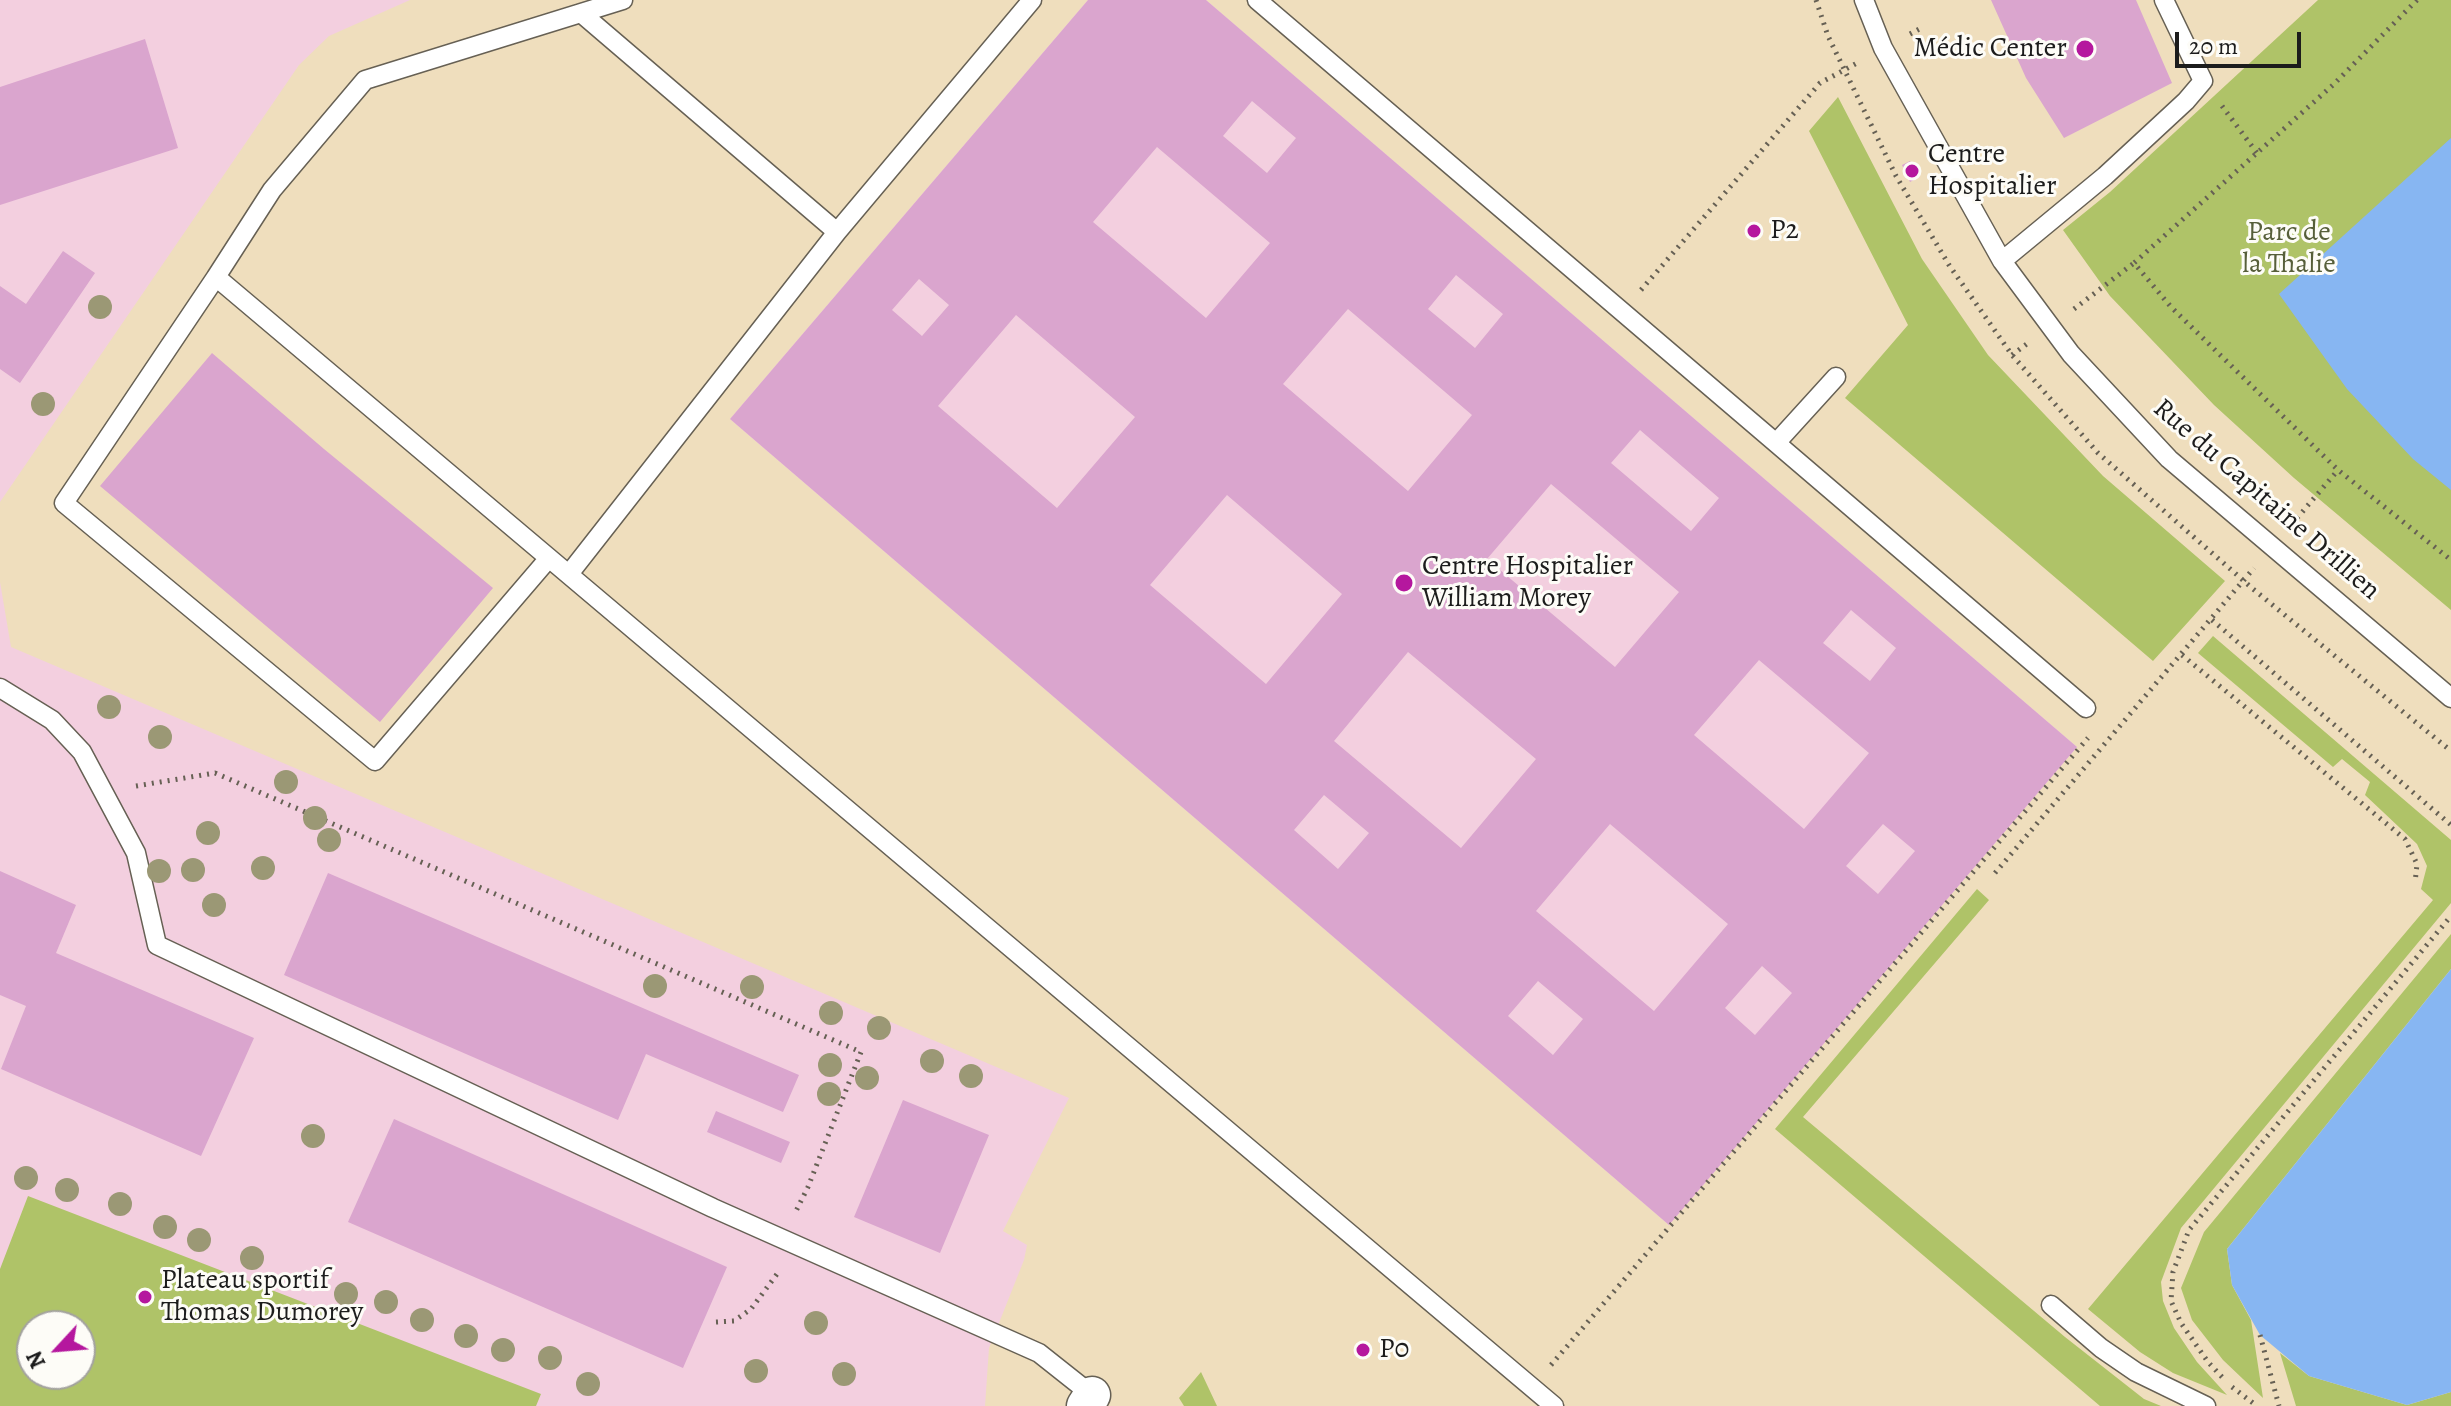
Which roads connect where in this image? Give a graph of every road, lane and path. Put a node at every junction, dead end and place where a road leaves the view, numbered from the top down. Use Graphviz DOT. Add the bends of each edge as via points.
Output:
graph roads {
  1 [pos="623,0"];
  2 [pos="1032,0"];
  3 [pos="1257,0"];
  4 [pos="1864,0"];
  5 [pos="2164,0"];
  6 [pos="2417,0"];
  7 [pos="581,13"];
  8 [pos="1923,27"];
  9 [pos="1883,48"];
  10 [pos="2203,81"];
  11 [pos="2257,153"];
  12 [pos="837,232"];
  13 [pos="2002,261"];
  14 [pos="216,277"];
  15 [pos="1622,311"];
  16 [pos="1836,377"];
  17 [pos="1776,443"];
  18 [pos="549,558"];
  19 [pos="2451,560"];
  20 [pos="569,574"];
  21 [pos="2243,580"];
  22 [pos="2212,620"];
  23 [pos="2182,655"];
  24 [pos="0,688"];
  25 [pos="2451,698"];
  26 [pos="2086,708"];
  27 [pos="2092,734"];
  28 [pos="2451,739"];
  29 [pos="2445,746"];
  30 [pos="103,792"];
  31 [pos="2451,825"];
  32 [pos="1995,873"];
  33 [pos="2415,883"];
  34 [pos="2451,916"];
  35 [pos="790,1242"];
  36 [pos="2051,1305"];
  37 [pos="716,1322"];
  38 [pos="2260,1335"];
  39 [pos="1532,1387"];
  40 [pos="1088,1400"];
  41 [pos="1554,1406"];
  42 [pos="2206,1406"];
  43 [pos="2257,1406"];
  44 [pos="2279,1406"];
  1 -- 7 [label="lane"];
  2 -- 12 [label="lane"];
  3 -- 15 [label="lane"];
  4 -- 9 [label="lane, Rue du Capitaine Drillien"];
  5 -- 10 [label="lane"];
  6 -- 11 [label="path"];
  7 -- 12 [label="lane"];
  7 -- 14 [label="lane" via="365,80 272,190"];
  8 -- 9 [label="path"];
  9 -- 13 [label="lane, Rue du Capitaine Drillien"];
  9 -- 15 [label="path" via="1820,83"];
  10 -- 11 [label="path"];
  10 -- 13 [label="lane" via="2105,176"];
  11 -- 19 [label="path" via="2134,263 2171,307 2338,470"];
  12 -- 20 [label="lane"];
  13 -- 25 [label="lane, Rue du Capitaine Drillien" via="2071,354 2169,459"];
  14 -- 18 [label="lane"];
  14 -- 18 [label="lane" via="64,503 375,761"];
  15 -- 17 [label="lane"];
  16 -- 17 [label="lane"];
  17 -- 26 [label="lane"];
  18 -- 20 [label="lane"];
  20 -- 39 [label="lane"];
  21 -- 22 [label="path"];
  22 -- 23 [label="path"];
  22 -- 31 [label="path"];
  23 -- 32 [label="path"];
  23 -- 33 [label="path" via="2405,839 2417,864"];
  24 -- 30 [label="lane" via="52,720 82,752"];
  27 -- 39 [label="path"];
  28 -- 29 [label="path"];
  30 -- 35 [label="lane" via="136,853 157,945"];
  30 -- 35 [label="path" via="215,773 861,1052"];
  34 -- 43 [label="path" via="2189,1230 2173,1272 2171,1301 2208,1362"];
  35 -- 37 [label="path" via="751,1309 734,1321"];
  35 -- 40 [label="lane" via="1039,1353"];
  36 -- 42 [label="lane" via="2136,1372"];
  38 -- 44 [label="path"];
  39 -- 41 [label="lane"];
}
